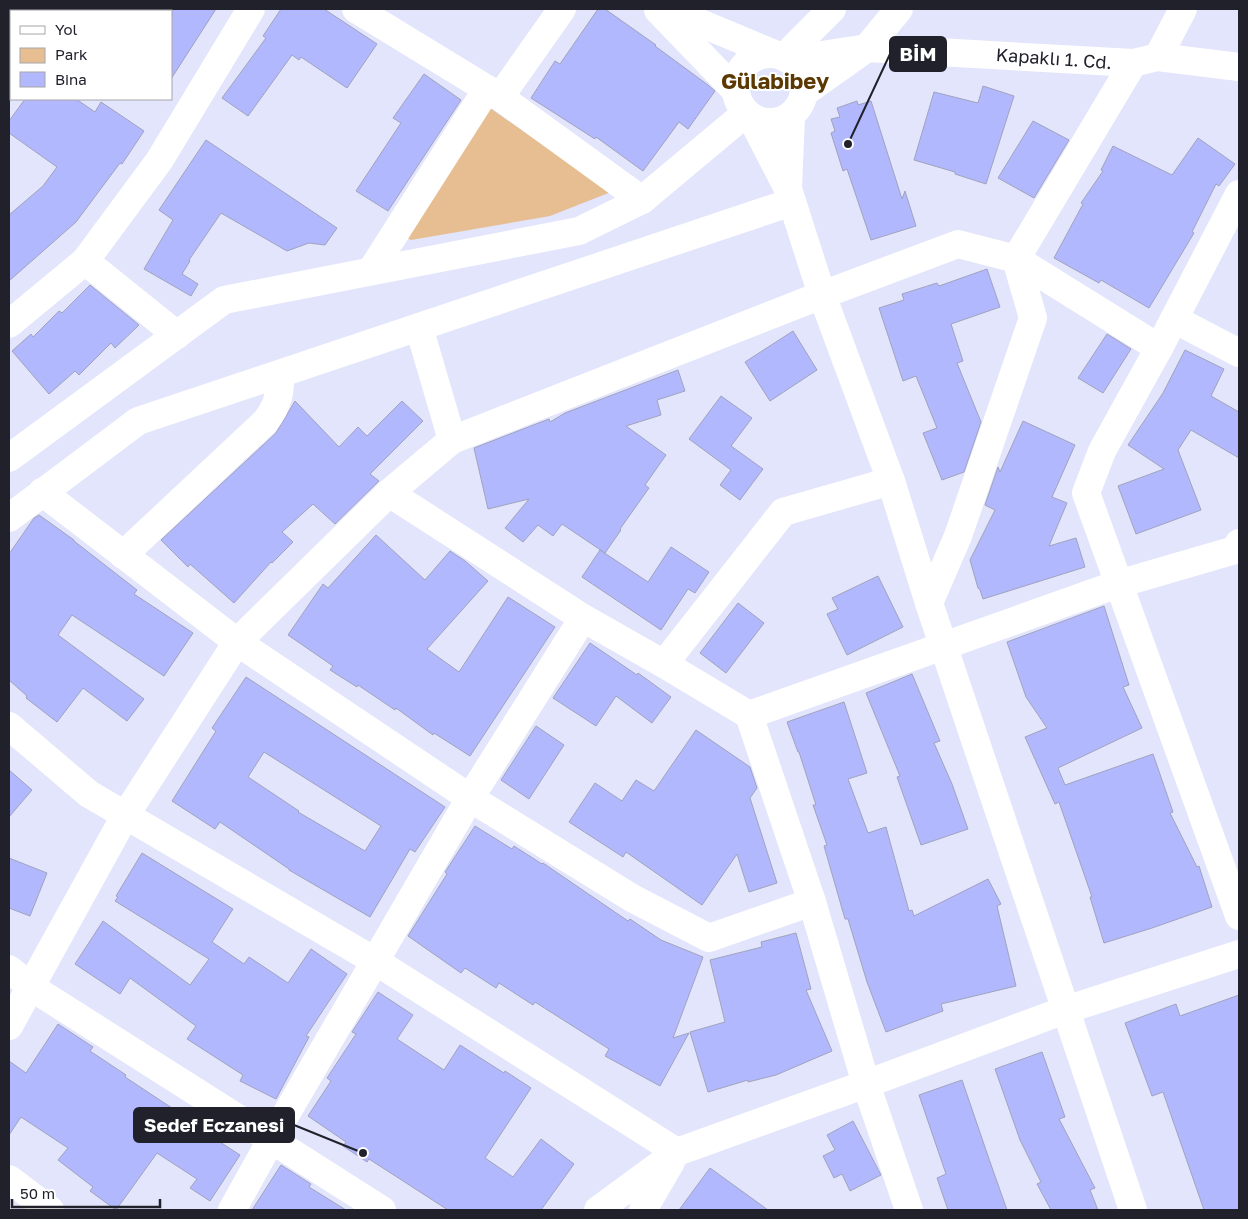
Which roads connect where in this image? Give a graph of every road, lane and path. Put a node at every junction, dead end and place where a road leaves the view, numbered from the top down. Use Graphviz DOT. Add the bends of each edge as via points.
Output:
graph roads {
  1 [pos="251,9"];
  2 [pos="356,9"];
  3 [pos="562,9"];
  4 [pos="657,9"];
  5 [pos="667,9"];
  6 [pos="832,9"];
  7 [pos="899,9"];
  8 [pos="1184,9"];
  9 [pos="868,48"];
  10 [pos="781,57"];
  11 [pos="1145,60"];
  12 [pos="1239,67"];
  13 [pos="805,92"];
  14 [pos="494,93"];
  15 [pos="744,107"];
  16 [pos="791,116"];
  17 [pos="1239,194"];
  18 [pos="790,195"];
  19 [pos="642,200"];
  20 [pos="1016,260"];
  21 [pos="85,261"];
  22 [pos="371,271"];
  23 [pos="822,295"];
  24 [pos="1174,319"];
  25 [pos="9,324"];
  26 [pos="419,327"];
  27 [pos="177,335"];
  28 [pos="1160,348"];
  29 [pos="1239,353"];
  30 [pos="280,374"];
  31 [pos="452,440"];
  32 [pos="9,458"];
  33 [pos="891,481"];
  34 [pos="42,492"];
  35 [pos="389,493"];
  36 [pos="9,518"];
  37 [pos="1238,549"];
  38 [pos="123,555"];
  39 [pos="1118,584"];
  40 [pos="929,603"];
  41 [pos="583,618"];
  42 [pos="237,642"];
  43 [pos="944,646"];
  44 [pos="664,664"];
  45 [pos="748,715"];
  46 [pos="9,726"];
  47 [pos="470,798"];
  48 [pos="125,816"];
  49 [pos="812,902"];
  50 [pos="1239,916"];
  51 [pos="1239,954"];
  52 [pos="375,961"];
  53 [pos="9,969"];
  54 [pos="31,987"];
  55 [pos="1065,1010"];
  56 [pos="9,1026"];
  57 [pos="866,1084"];
  58 [pos="271,1140"];
  59 [pos="676,1152"];
  60 [pos="9,1178"];
  61 [pos="50,1210"];
  62 [pos="232,1210"];
  63 [pos="382,1210"];
  64 [pos="598,1210"];
  65 [pos="643,1210"];
  66 [pos="909,1210"];
  67 [pos="1133,1210"];
  1 -- 21 [label="street" via="158,161"];
  2 -- 14 [label="street"];
  3 -- 14 [label="street"];
  4 -- 15 [label="street"];
  5 -- 10 [label="street"];
  6 -- 10 [label="street"];
  7 -- 9 [label="street"];
  8 -- 11 [label="street"];
  9 -- 10 [label="street, Kapaklı 1. Cd."];
  9 -- 11 [label="street, Kapaklı 1. Cd."];
  9 -- 13 [label="street"];
  10 -- 13 [label="street" via="797,66"];
  10 -- 15 [label="street" via="757,56 746,64 738,76"];
  11 -- 12 [label="street, Kapaklı 1. Cd."];
  11 -- 20 [label="street"];
  13 -- 16 [label="street" via="801,106"];
  14 -- 19 [label="street"];
  14 -- 22 [label="street"];
  15 -- 16 [label="street" via="764,123 778,122"];
  15 -- 18 [label="street"];
  15 -- 19 [label="street"];
  16 -- 18 [label="street"];
  17 -- 24 [label="street"];
  18 -- 23 [label="street"];
  18 -- 26 [label="street"];
  19 -- 22 [label="street" via="579,231"];
  20 -- 23 [label="street" via="958,244"];
  20 -- 28 [label="street"];
  20 -- 40 [label="street" via="1033,318 958,536"];
  21 -- 25 [label="street"];
  21 -- 27 [label="street"];
  22 -- 27 [label="street" via="224,300"];
  23 -- 31 [label="street"];
  23 -- 33 [label="street"];
  24 -- 28 [label="street"];
  24 -- 29 [label="street"];
  26 -- 30 [label="street"];
  26 -- 31 [label="street"];
  27 -- 32 [label="street"];
  28 -- 39 [label="street" via="1102,452 1086,493"];
  30 -- 34 [label="street" via="138,421"];
  30 -- 38 [label="street" via="277,403 265,422"];
  31 -- 35 [label="street"];
  33 -- 40 [label="street"];
  33 -- 44 [label="street" via="784,512"];
  34 -- 36 [label="street"];
  34 -- 38 [label="street"];
  35 -- 41 [label="street"];
  35 -- 42 [label="street"];
  37 -- 39 [label="street"];
  38 -- 42 [label="street"];
  39 -- 43 [label="street"];
  39 -- 50 [label="street"];
  40 -- 43 [label="street"];
  41 -- 44 [label="street"];
  41 -- 47 [label="street"];
  42 -- 47 [label="street"];
  42 -- 48 [label="street"];
  43 -- 45 [label="street"];
  43 -- 55 [label="street"];
  44 -- 45 [label="street"];
  45 -- 49 [label="street"];
  46 -- 48 [label="street" via="89,794"];
  47 -- 49 [label="street" via="632,898 709,938"];
  47 -- 52 [label="street"];
  48 -- 52 [label="street"];
  48 -- 54 [label="street"];
  49 -- 57 [label="street"];
  51 -- 55 [label="street"];
  52 -- 58 [label="street"];
  52 -- 59 [label="street"];
  53 -- 54 [label="street"];
  54 -- 56 [label="street"];
  54 -- 58 [label="street"];
  55 -- 57 [label="street"];
  55 -- 67 [label="street"];
  57 -- 59 [label="street"];
  57 -- 66 [label="street"];
  58 -- 62 [label="street"];
  58 -- 63 [label="street"];
  59 -- 64 [label="street"];
  59 -- 65 [label="street"];
  60 -- 61 [label="street"];
}
